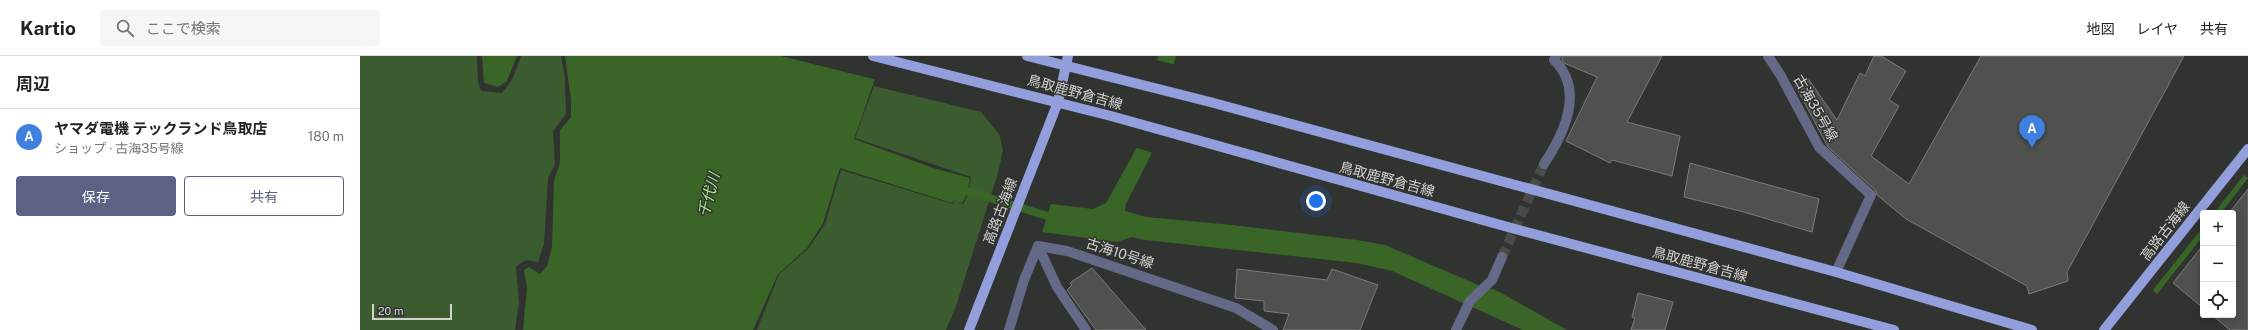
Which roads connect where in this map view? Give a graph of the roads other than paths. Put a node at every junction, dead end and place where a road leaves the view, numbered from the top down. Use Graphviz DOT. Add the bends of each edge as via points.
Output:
graph roads {
  1 [pos="873,56"];
  2 [pos="1027,56"];
  3 [pos="1768,56"];
  4 [pos="1552,57"];
  5 [pos="1067,61"];
  6 [pos="1058,102"];
  7 [pos="2248,148"];
  8 [pos="1544,164"];
  9 [pos="1038,246"];
  10 [pos="1502,257"];
  11 [pos="1836,272"];
  12 [pos="969,330"];
  13 [pos="1009,330"];
  14 [pos="1086,330"];
  15 [pos="1273,330"];
  16 [pos="1456,330"];
  17 [pos="1894,330"];
  18 [pos="2032,330"];
  19 [pos="2104,330"];
  1 -- 6 [label="main road, 鳥取鹿野倉吉線"];
  2 -- 5 [label="main road, 鳥取鹿野倉吉線"];
  3 -- 11 [label="street, 古海35号線" via="1819,147 1871,195"];
  4 -- 8 [label="street" via="1563,69 1570,100 1562,135"];
  5 -- 6 [label="main road, 高路古海線"];
  5 -- 11 [label="main road, 鳥取鹿野倉吉線" via="1147,86"];
  6 -- 12 [label="main road, 高路古海線"];
  6 -- 17 [label="main road, 鳥取鹿野倉吉線"];
  7 -- 19 [label="main road, 高路古海線"];
  9 -- 13 [label="street" via="1024,280"];
  9 -- 14 [label="street" via="1057,287"];
  9 -- 15 [label="street, 古海10号線" via="1067,251 1236,308"];
  10 -- 16 [label="street" via="1492,280 1470,301"];
  11 -- 18 [label="main road, 鳥取鹿野倉吉線"];
}
